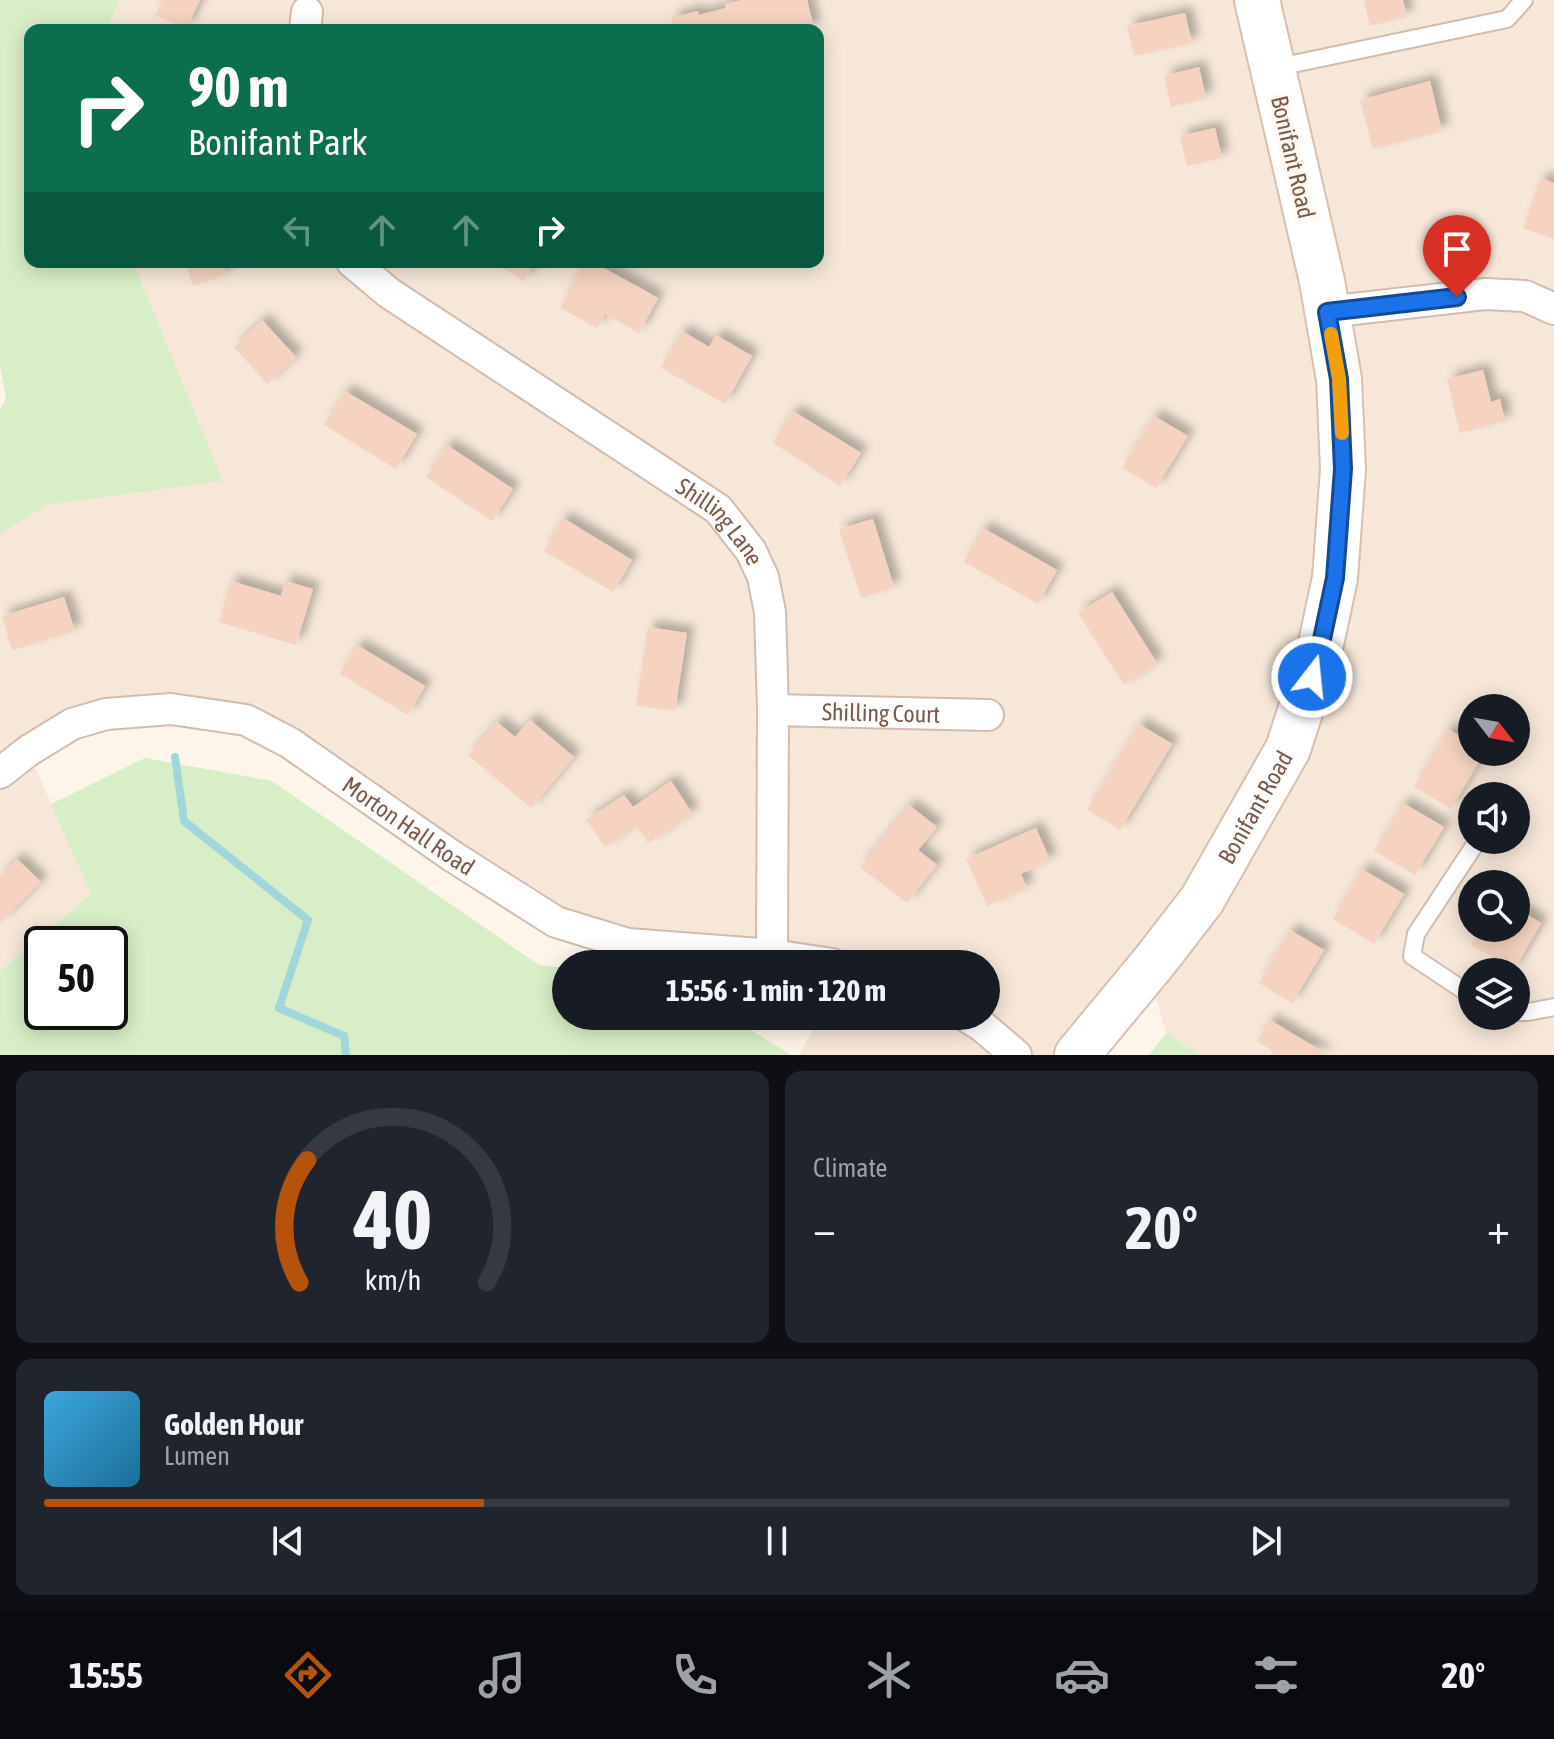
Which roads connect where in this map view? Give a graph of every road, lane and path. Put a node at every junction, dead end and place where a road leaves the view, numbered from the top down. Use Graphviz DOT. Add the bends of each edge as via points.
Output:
graph roads {
  1 [pos="1257,0"];
  2 [pos="1524,0"];
  3 [pos="1272,68"];
  4 [pos="359,268"];
  5 [pos="1554,309"];
  6 [pos="1327,312"];
  7 [pos="773,710"];
  8 [pos="988,715"];
  9 [pos="0,773"];
  10 [pos="1469,854"];
  11 [pos="707,950"];
  12 [pos="772,950"];
  13 [pos="1458,987"];
  14 [pos="1554,1007"];
  15 [pos="1530,1012"];
  16 [pos="987,1030"];
  17 [pos="1016,1055"];
  18 [pos="1077,1055"];
  1 -- 3 [label="main road, Bonifant Road"];
  2 -- 3 [label="lane" via="1507,19"];
  3 -- 6 [label="main road, Bonifant Road"];
  4 -- 7 [label="street, Shilling Lane" via="389,293 718,509 751,551 763,577 770,612"];
  5 -- 6 [label="street" via="1525,296 1485,294"];
  6 -- 18 [label="main road, Bonifant Road" via="1339,379 1343,469 1335,578 1319,653 1288,749 1202,900"];
  7 -- 8 [label="street, Shilling Court"];
  7 -- 12 [label="street, Shilling Lane"];
  9 -- 11 [label="street, Morton Hall Road" via="72,724 106,714 171,709 246,720 290,743 556,922 628,944"];
  10 -- 13 [label="lane" via="1416,934 1412,956"];
  14 -- 15 [label="lane"];
  16 -- 17 [label="street"];
}
